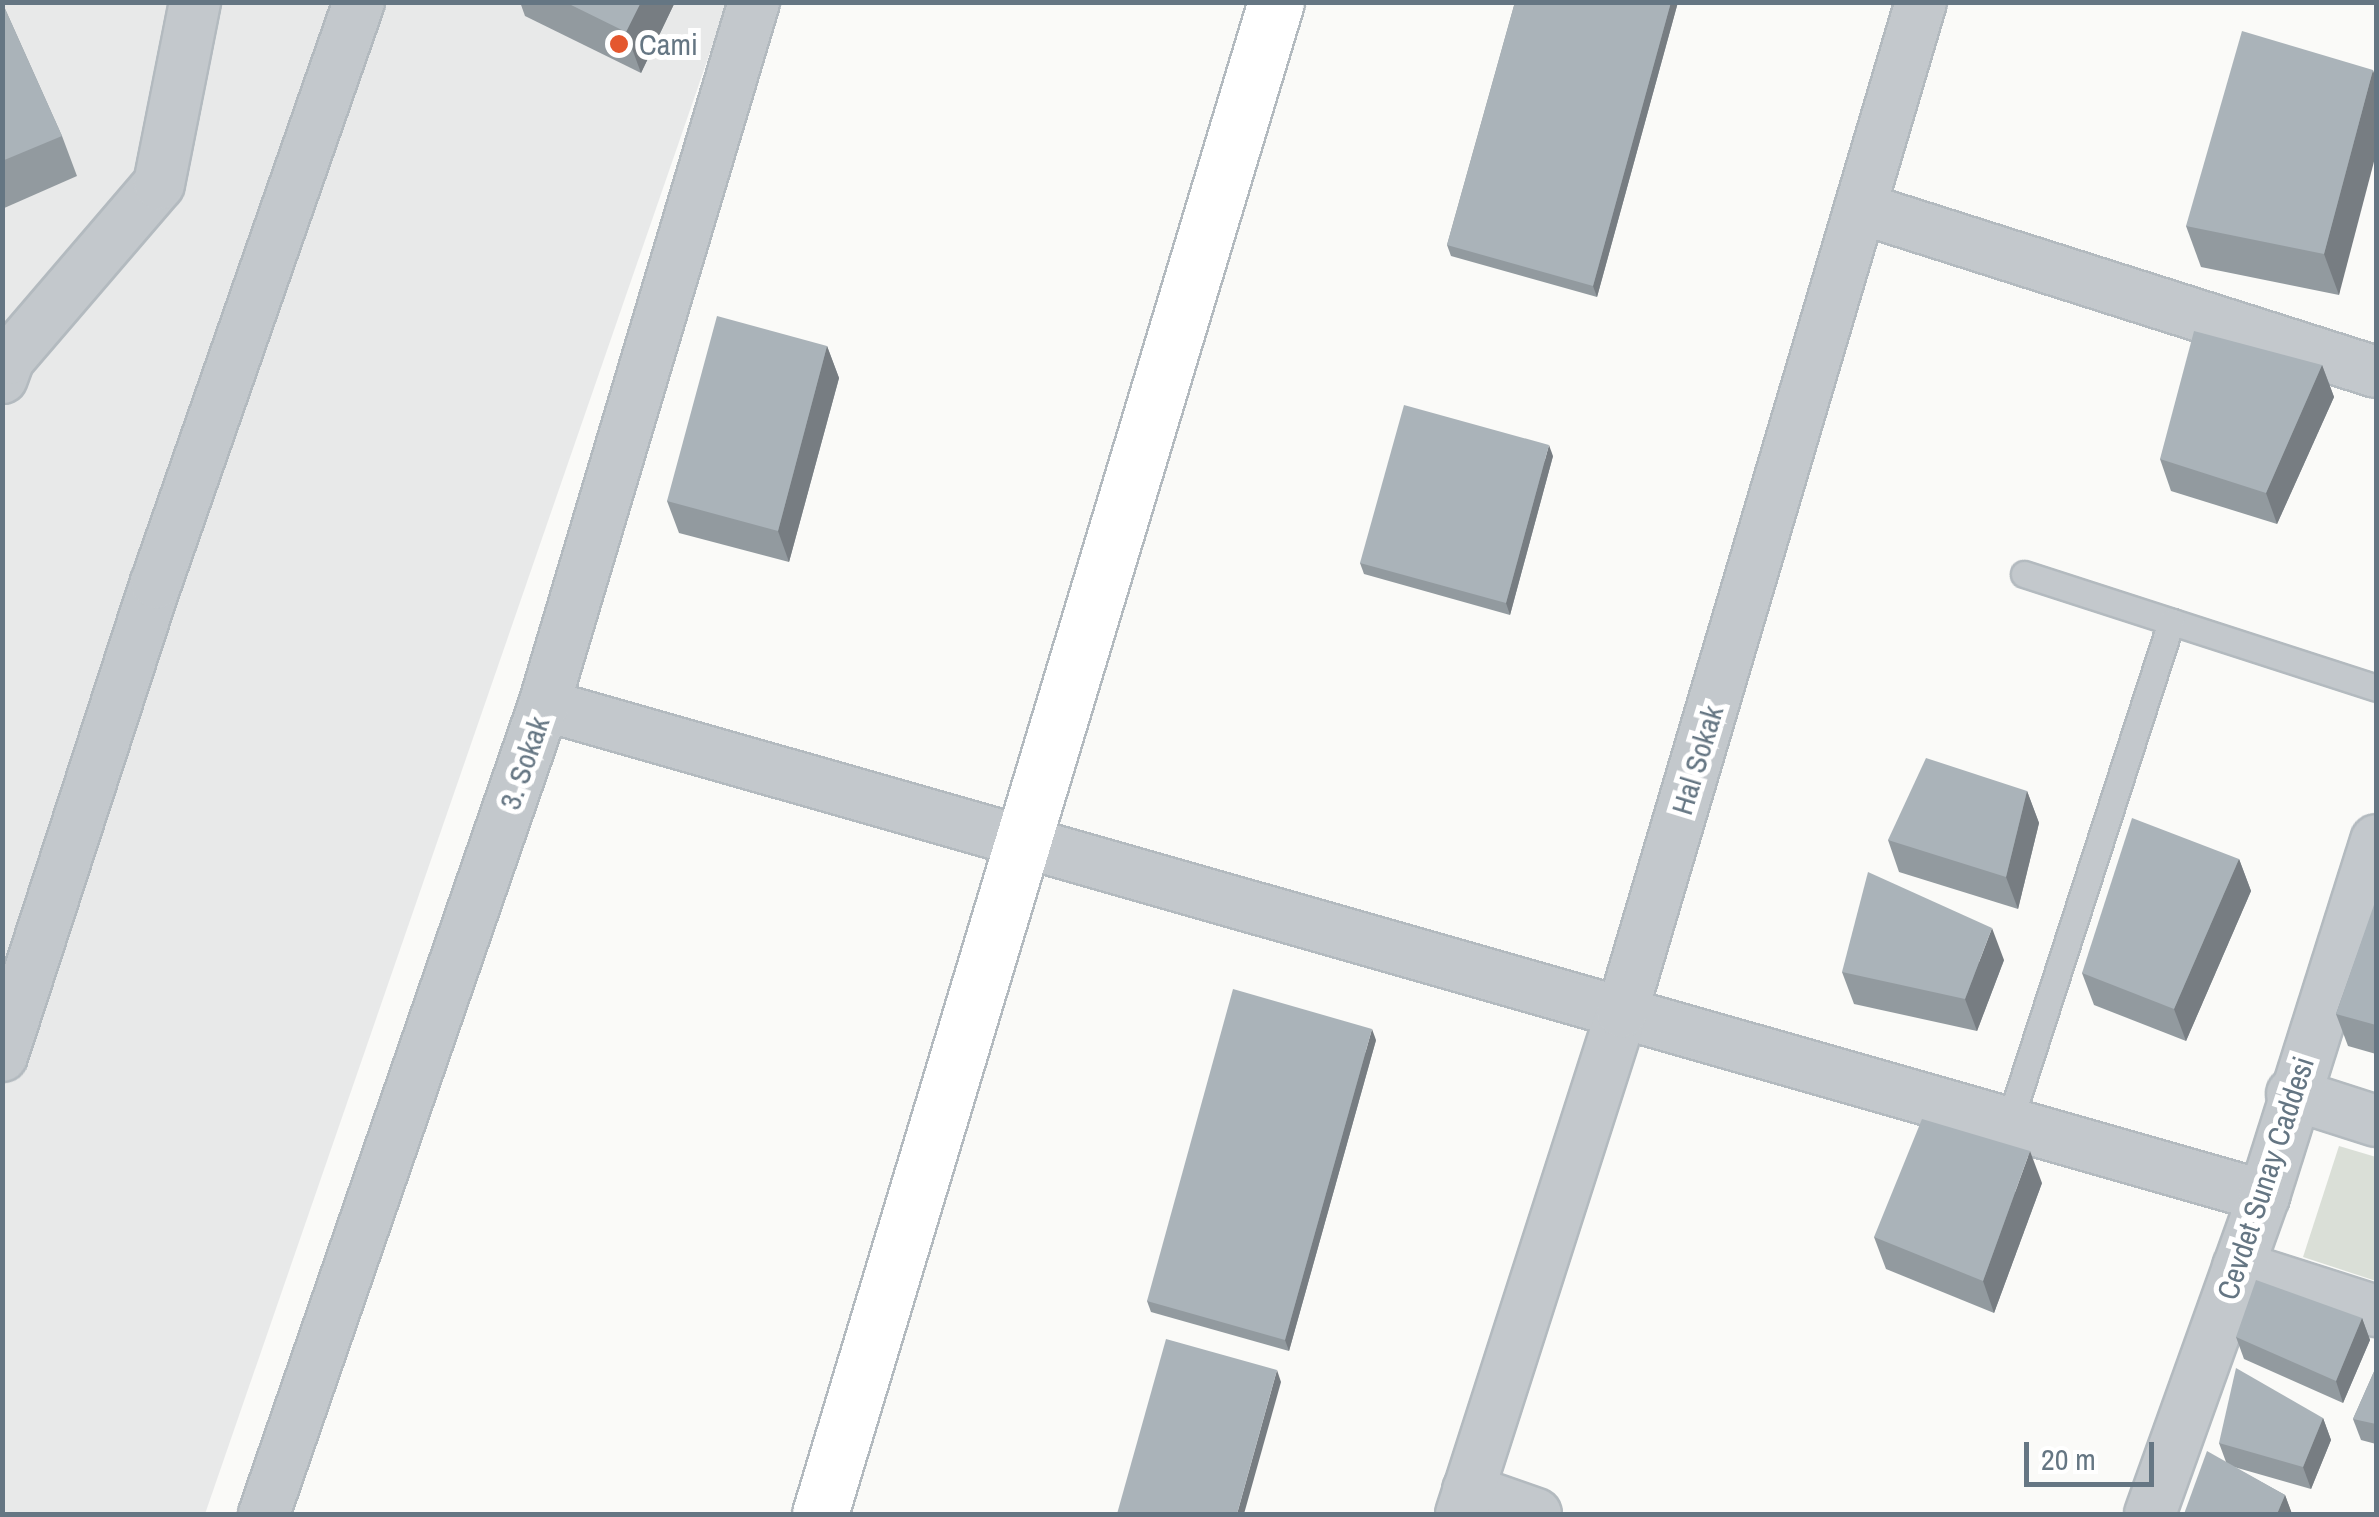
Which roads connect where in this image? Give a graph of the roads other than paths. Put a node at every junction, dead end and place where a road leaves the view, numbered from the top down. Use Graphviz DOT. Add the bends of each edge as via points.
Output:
graph roads {
  1 [pos="195,2"];
  2 [pos="360,2"];
  3 [pos="754,2"];
  4 [pos="1276,2"];
  5 [pos="1921,2"];
  6 [pos="1860,208"];
  7 [pos="58,302"];
  8 [pos="2,305"];
  9 [pos="2376,372"];
  10 [pos="2,378"];
  11 [pos="2024,574"];
  12 [pos="2172,622"];
  13 [pos="2376,688"];
  14 [pos="544,704"];
  15 [pos="1026,840"];
  16 [pos="2376,840"];
  17 [pos="1622,1012"];
  18 [pos="2,1056"];
  19 [pos="2292,1094"];
  20 [pos="2376,1121"];
  21 [pos="2009,1123"];
  22 [pos="2264,1196"];
  23 [pos="2238,1267"];
  24 [pos="2376,1311"];
  25 [pos="1464,1502"];
  26 [pos="264,1514"];
  27 [pos="820,1514"];
  28 [pos="1536,1514"];
  29 [pos="2150,1514"];
  1 -- 7 [label="street" via="159,184"];
  2 -- 18 [label="street" via="156,584"];
  3 -- 14 [label="street, 3. Sokak"];
  4 -- 15 [label="street"];
  5 -- 6 [label="street, Hal Sokak"];
  6 -- 9 [label="street"];
  6 -- 17 [label="street, Hal Sokak"];
  7 -- 8 [label="street"];
  7 -- 10 [label="street" via="9,359"];
  11 -- 12 [label="lane"];
  12 -- 13 [label="lane"];
  12 -- 21 [label="lane"];
  14 -- 15 [label="street"];
  14 -- 26 [label="street, 3. Sokak"];
  15 -- 17 [label="street"];
  15 -- 27 [label="street"];
  16 -- 19 [label="street, Cevdet Sunay Caddesi"];
  17 -- 21 [label="street"];
  17 -- 25 [label="street, Hal Sokak"];
  19 -- 20 [label="street"];
  19 -- 22 [label="street, Cevdet Sunay Caddesi"];
  21 -- 22 [label="street"];
  22 -- 23 [label="street, Cevdet Sunay Caddesi"];
  23 -- 24 [label="street"];
  23 -- 29 [label="street, Cevdet Sunay Caddesi"];
  25 -- 28 [label="street"];
}
